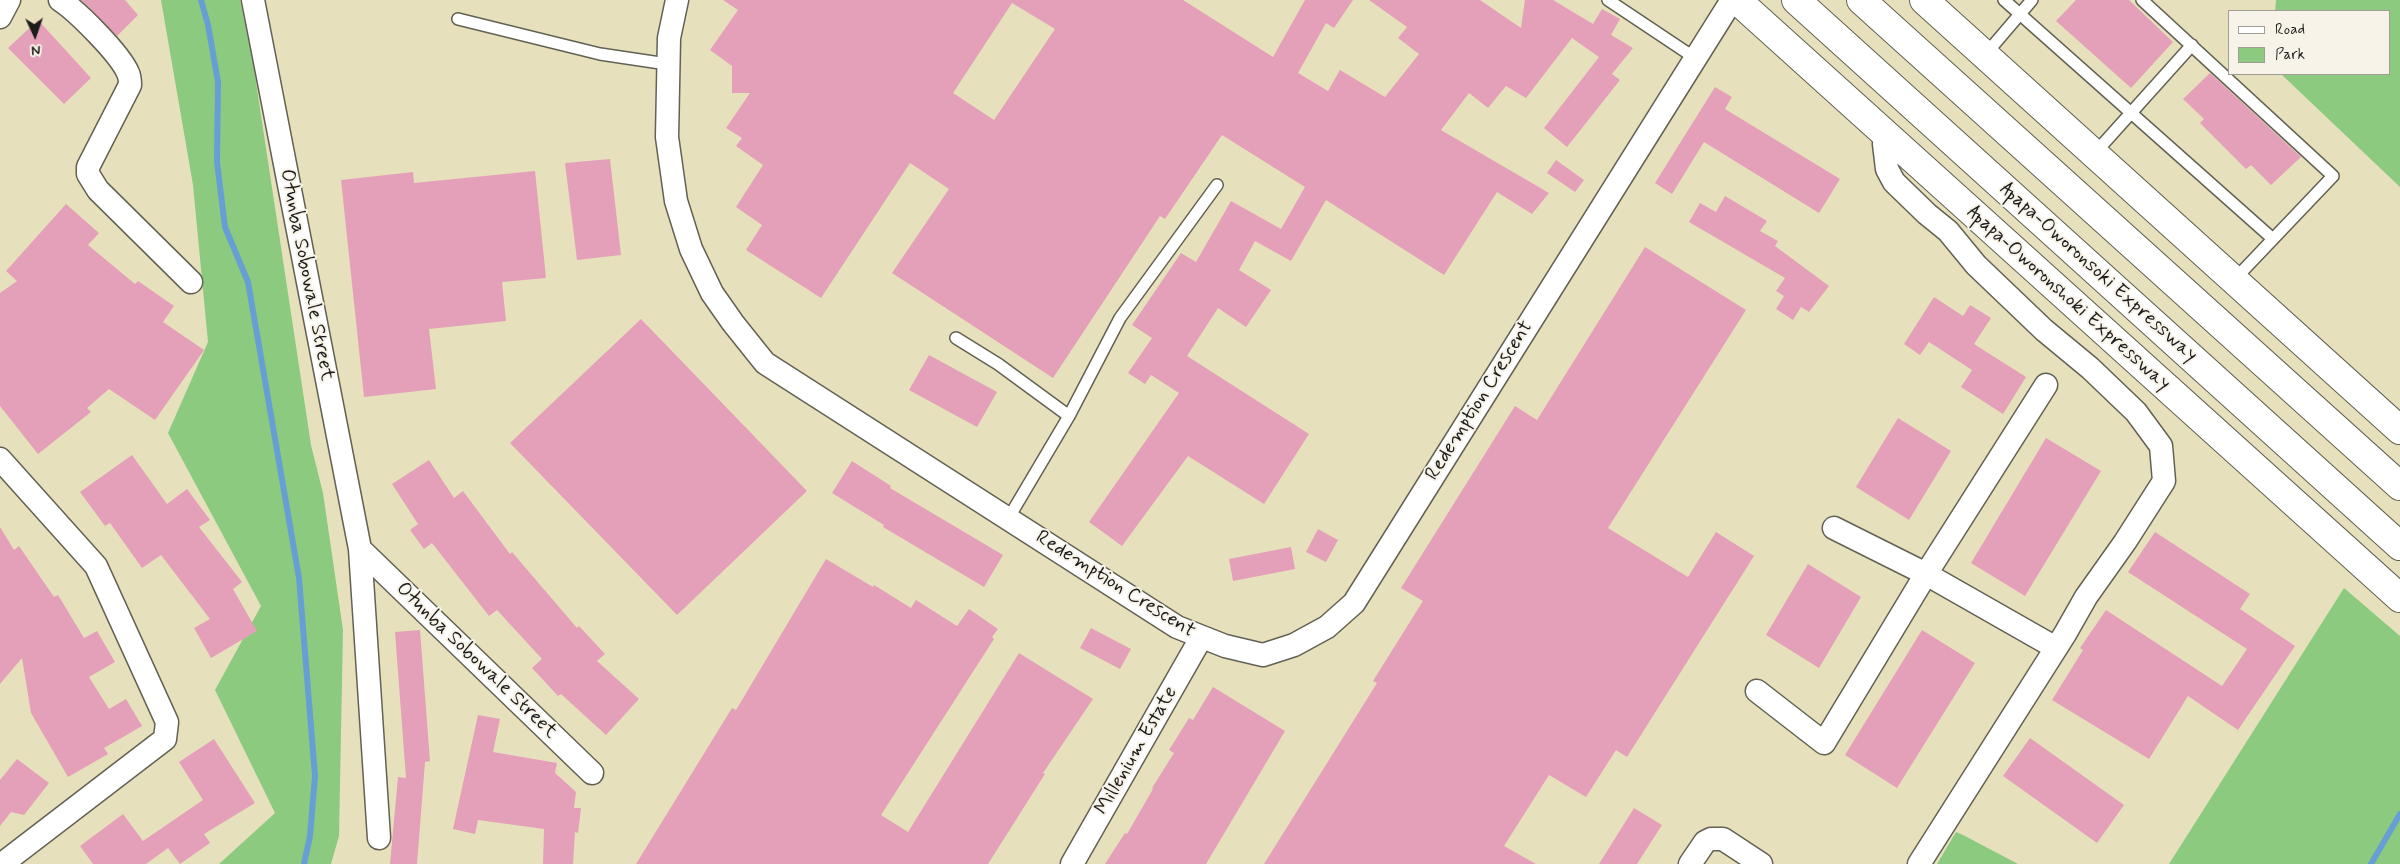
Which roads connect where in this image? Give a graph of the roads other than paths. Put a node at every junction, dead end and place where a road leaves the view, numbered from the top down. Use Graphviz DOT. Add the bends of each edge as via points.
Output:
graph roads {
  1 [pos="9,0"];
  2 [pos="60,0"];
  3 [pos="253,0"];
  4 [pos="676,0"];
  5 [pos="1608,0"];
  6 [pos="1732,0"];
  7 [pos="1736,0"];
  8 [pos="1796,0"];
  9 [pos="1861,0"];
  10 [pos="1924,0"];
  11 [pos="2004,0"];
  12 [pos="2032,0"];
  13 [pos="2142,0"];
  14 [pos="2020,14"];
  15 [pos="0,16"];
  16 [pos="458,19"];
  17 [pos="2192,45"];
  18 [pos="1985,55"];
  19 [pos="1695,58"];
  20 [pos="667,64"];
  21 [pos="2131,113"];
  22 [pos="1886,135"];
  23 [pos="2094,154"];
  24 [pos="1217,184"];
  25 [pos="2273,239"];
  26 [pos="2234,280"];
  27 [pos="191,282"];
  28 [pos="956,338"];
  29 [pos="2046,385"];
  30 [pos="1068,416"];
  31 [pos="2400,430"];
  32 [pos="0,459"];
  33 [pos="2400,486"];
  34 [pos="1008,519"];
  35 [pos="1834,528"];
  36 [pos="2400,546"];
  37 [pos="360,549"];
  38 [pos="1926,574"];
  39 [pos="2400,598"];
  40 [pos="1202,638"];
  41 [pos="2056,648"];
  42 [pos="1757,691"];
  43 [pos="592,773"];
  44 [pos="379,838"];
  45 [pos="2,864"];
  46 [pos="1072,864"];
  47 [pos="1690,864"];
  48 [pos="1761,864"];
  49 [pos="1919,864"];
  1 -- 15 [label="street"];
  2 -- 27 [label="street" via="72,8 129,74 130,85 88,167 88,174 98,190"];
  3 -- 37 [label="street, Otunba Sobowale Street"];
  4 -- 20 [label="street, Redemption Crescent"];
  5 -- 19 [label="lane"];
  6 -- 19 [label="street, Redemption Crescent"];
  7 -- 22 [label="main road, Apapa-Oworonshoki Expressway"];
  8 -- 36 [label="main road, Apapa-Oworonsoki Expressway"];
  9 -- 33 [label="main road"];
  10 -- 18 [label="main road"];
  11 -- 14 [label="lane"];
  12 -- 14 [label="lane"];
  13 -- 17 [label="lane"];
  14 -- 18 [label="lane"];
  14 -- 21 [label="lane"];
  16 -- 20 [label="lane" via="600,54"];
  17 -- 21 [label="lane"];
  17 -- 25 [label="lane" via="2333,176"];
  18 -- 23 [label="main road"];
  19 -- 40 [label="street, Redemption Crescent" via="1354,603 1328,627 1294,645 1263,654"];
  20 -- 34 [label="street, Redemption Crescent" via="666,137 676,201 691,249 712,293 733,324 765,363"];
  21 -- 23 [label="lane"];
  21 -- 25 [label="lane"];
  22 -- 39 [label="main road, Apapa-Oworonshoki Expressway"];
  22 -- 41 [label="street" via="1887,169 1894,182 1948,230 1976,265 2044,330 2136,412 2161,446 2164,481 2126,542 2086,597"];
  23 -- 26 [label="main road"];
  24 -- 30 [label="lane" via="1120,318"];
  25 -- 26 [label="lane"];
  26 -- 31 [label="main road"];
  28 -- 30 [label="lane" via="998,364"];
  29 -- 38 [label="street"];
  30 -- 34 [label="lane"];
  32 -- 45 [label="street" via="96,566 167,722 165,739"];
  34 -- 40 [label="street, Redemption Crescent" via="1177,627"];
  35 -- 38 [label="street"];
  37 -- 43 [label="street, Otunba Sobowale Street"];
  37 -- 44 [label="street, Otunba Sobowale Street"];
  38 -- 41 [label="street"];
  38 -- 42 [label="street" via="1824,743"];
  40 -- 46 [label="street, Millenium Estate"];
  41 -- 49 [label="street"];
  47 -- 48 [label="street" via="1705,842 1717,838"];
}
